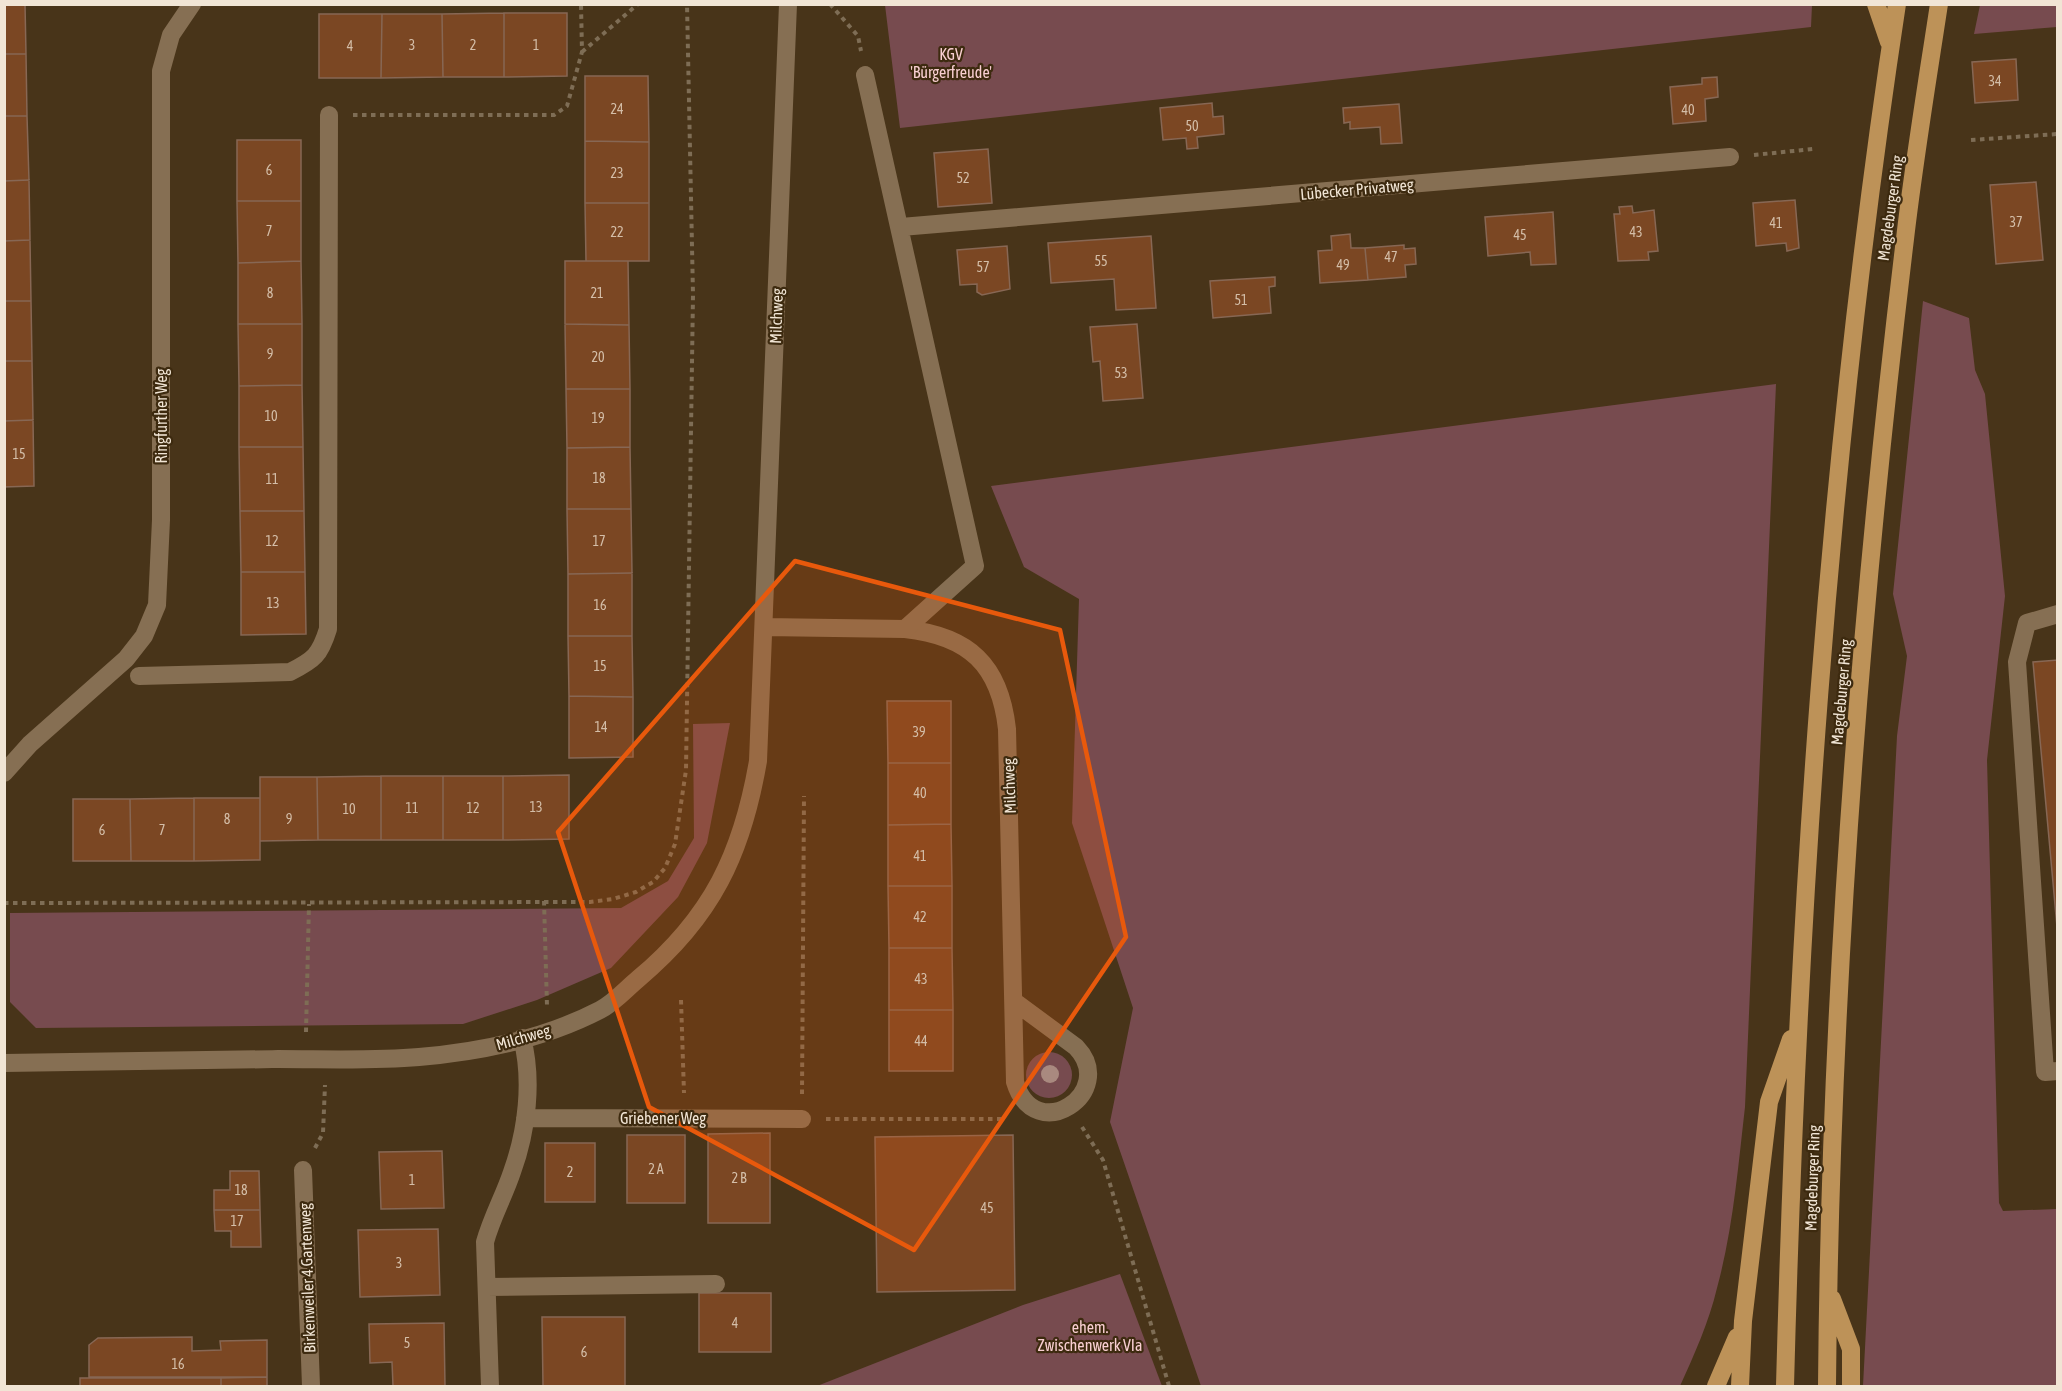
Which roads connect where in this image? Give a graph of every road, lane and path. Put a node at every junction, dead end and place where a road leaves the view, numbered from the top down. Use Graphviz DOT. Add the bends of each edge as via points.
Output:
graph roads {
  1 [pos="192,4"];
  2 [pos="581,4"];
  3 [pos="638,4"];
  4 [pos="687,4"];
  5 [pos="788,4"];
  6 [pos="830,4"];
  7 [pos="1876,4"];
  8 [pos="1897,4"];
  9 [pos="1939,4"];
  10 [pos="1891,46"];
  11 [pos="582,52"];
  12 [pos="865,75"];
  13 [pos="329,115"];
  14 [pos="2058,134"];
  15 [pos="1971,140"];
  16 [pos="1813,149"];
  17 [pos="1730,157"];
  18 [pos="901,227"];
  19 [pos="2058,614"];
  20 [pos="764,627"];
  21 [pos="904,629"];
  22 [pos="138,676"];
  23 [pos="4,773"];
  24 [pos="804,796"];
  25 [pos="544,901"];
  26 [pos="4,903"];
  27 [pos="681,1000"];
  28 [pos="1015,1002"];
  29 [pos="1797,1021"];
  30 [pos="548,1030"];
  31 [pos="522,1038"];
  32 [pos="327,1058"];
  33 [pos="4,1063"];
  34 [pos="2058,1071"];
  35 [pos="1028,1104"];
  36 [pos="1069,1108"];
  37 [pos="525,1118"];
  38 [pos="685,1118"];
  39 [pos="802,1119"];
  40 [pos="303,1170"];
  41 [pos="716,1284"];
  42 [pos="1828,1286"];
  43 [pos="487,1287"];
  44 [pos="1743,1322"];
  45 [pos="311,1386"];
  46 [pos="490,1386"];
  47 [pos="1169,1386"];
  48 [pos="1716,1386"];
  49 [pos="1740,1386"];
  50 [pos="1785,1386"];
  51 [pos="1827,1386"];
  52 [pos="1851,1386"];
  1 -- 23 [label="street, Ringfurther Weg" via="171,35 161,71 158,605 150,627 126,659 30,744"];
  2 -- 11 [label="path"];
  3 -- 11 [label="path"];
  4 -- 25 [label="path" via="693,295 687,747 679,824 671,857 646,887 614,899"];
  5 -- 20 [label="street, Milchweg"];
  6 -- 12 [label="path" via="858,36"];
  7 -- 10 [label="highway"];
  8 -- 10 [label="highway, Magdeburger Ring"];
  9 -- 42 [label="highway, Magdeburger Ring" via="1905,236 1860,682 1848,842"];
  10 -- 29 [label="highway, Magdeburger Ring" via="1830,558"];
  11 -- 13 [label="path" via="567,106 554,115"];
  12 -- 18 [label="street"];
  13 -- 22 [label="street" via="328,629 321,649 309,662 290,672"];
  14 -- 15 [label="path"];
  16 -- 17 [label="path"];
  17 -- 18 [label="street, Lübecker Privatweg"];
  18 -- 21 [label="street" via="975,566"];
  19 -- 34 [label="street" via="2027,623 2017,662 2045,1072"];
  20 -- 21 [label="street, Milchweg"];
  20 -- 30 [label="street, Milchweg" via="758,761 745,825 721,882 665,957 601,1010"];
  21 -- 28 [label="street, Milchweg" via="943,636 963,646 988,666 1001,692 1007,729"];
  24 -- 39 [label="path"];
  25 -- 26 [label="path"];
  25 -- 30 [label="path"];
  27 -- 38 [label="path"];
  28 -- 35 [label="street, Milchweg" via="1014,1075 1017,1090"];
  28 -- 36 [label="street" via="1083,1055 1088,1072 1086,1084 1079,1100"];
  29 -- 44 [label="highway" via="1769,1102"];
  29 -- 50 [label="highway, Magdeburger Ring"];
  30 -- 31 [label="street, Milchweg"];
  31 -- 32 [label="street, Milchweg" via="419,1057"];
  31 -- 37 [label="street" via="528,1060"];
  32 -- 33 [label="street, Milchweg"];
  32 -- 40 [label="path" via="323,1133"];
  35 -- 36 [label="street" via="1048,1112"];
  35 -- 39 [label="path" via="1004,1119"];
  36 -- 47 [label="path" via="1104,1160"];
  37 -- 38 [label="street, Griebener Weg"];
  37 -- 43 [label="street" via="513,1170 485,1242"];
  38 -- 39 [label="street, Griebener Weg"];
  40 -- 45 [label="street, Birkenweiler 4.Gartenweg"];
  41 -- 43 [label="street"];
  42 -- 51 [label="highway, Magdeburger Ring"];
  42 -- 52 [label="highway" via="1851,1349"];
  43 -- 46 [label="street"];
  44 -- 48 [label="highway"];
  44 -- 49 [label="highway"];
}
